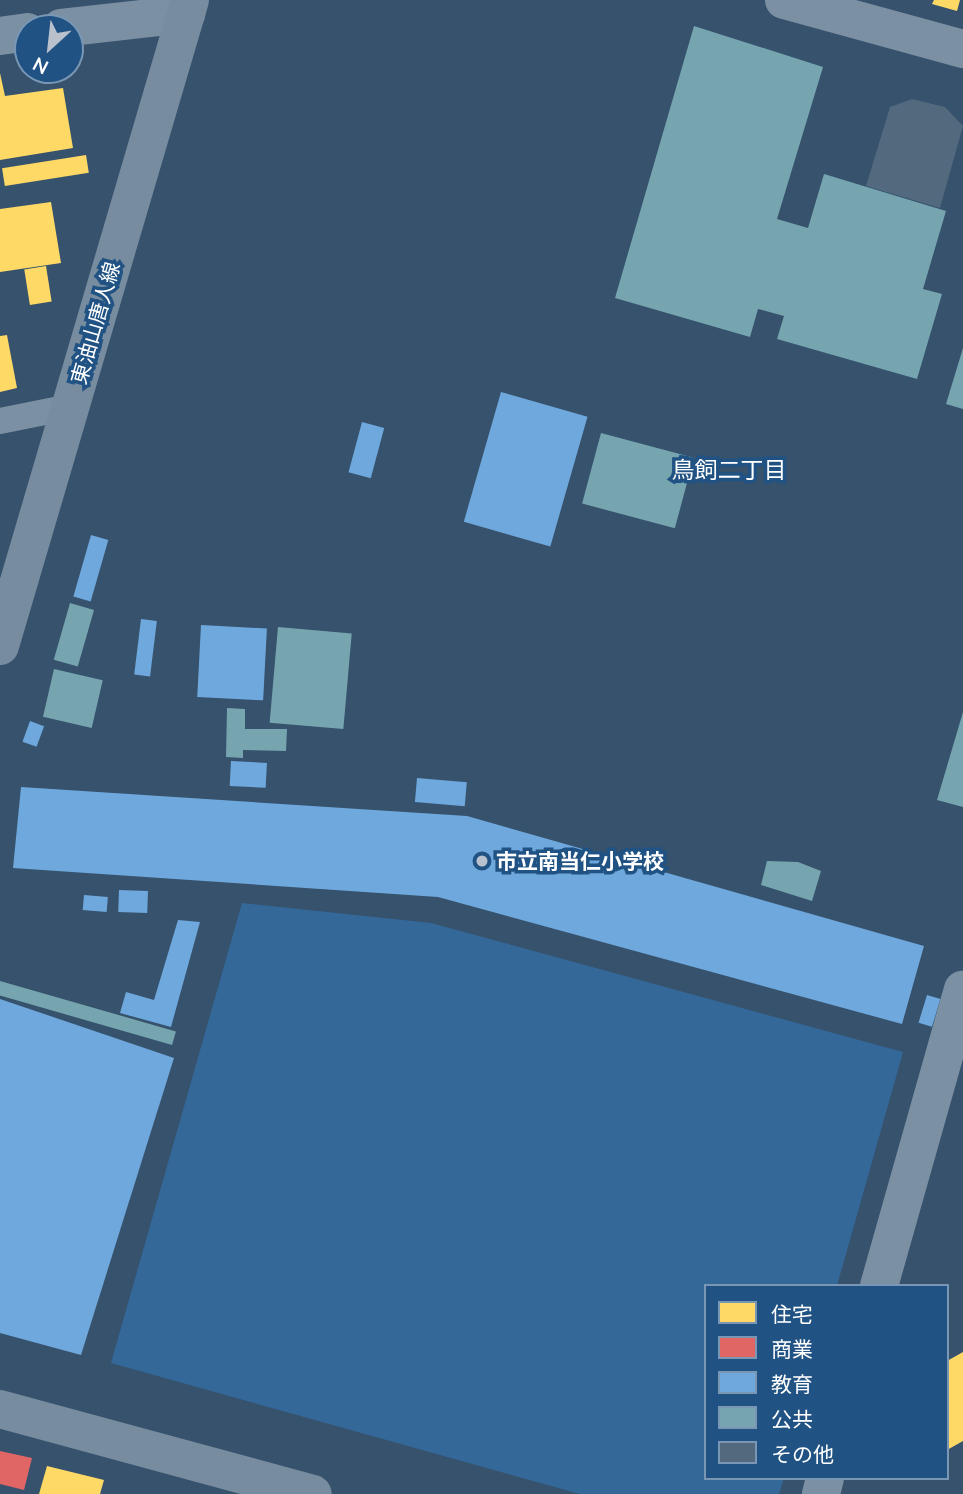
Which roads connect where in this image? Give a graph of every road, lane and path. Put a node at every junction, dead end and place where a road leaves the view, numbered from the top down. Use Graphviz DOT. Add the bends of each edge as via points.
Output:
graph roads {
  1 [pos="784,0"];
  2 [pos="188,7"];
  3 [pos="84,24"];
  4 [pos="963,48"];
  5 [pos="70,407"];
  6 [pos="0,421"];
  7 [pos="0,646"];
  8 [pos="963,990"];
  9 [pos="880,1284"];
  10 [pos="0,1409"];
  11 [pos="265,1489"];
  12 [pos="313,1494"];
  1 -- 4 [label="street"];
  2 -- 3 [label="street"];
  2 -- 5 [label="main road, 東油山唐人線"];
  5 -- 6 [label="lane"];
  5 -- 7 [label="main road, 東油山唐人線"];
  8 -- 9 [label="street"];
  10 -- 11 [label="main road"];
  11 -- 12 [label="main road"];
}
